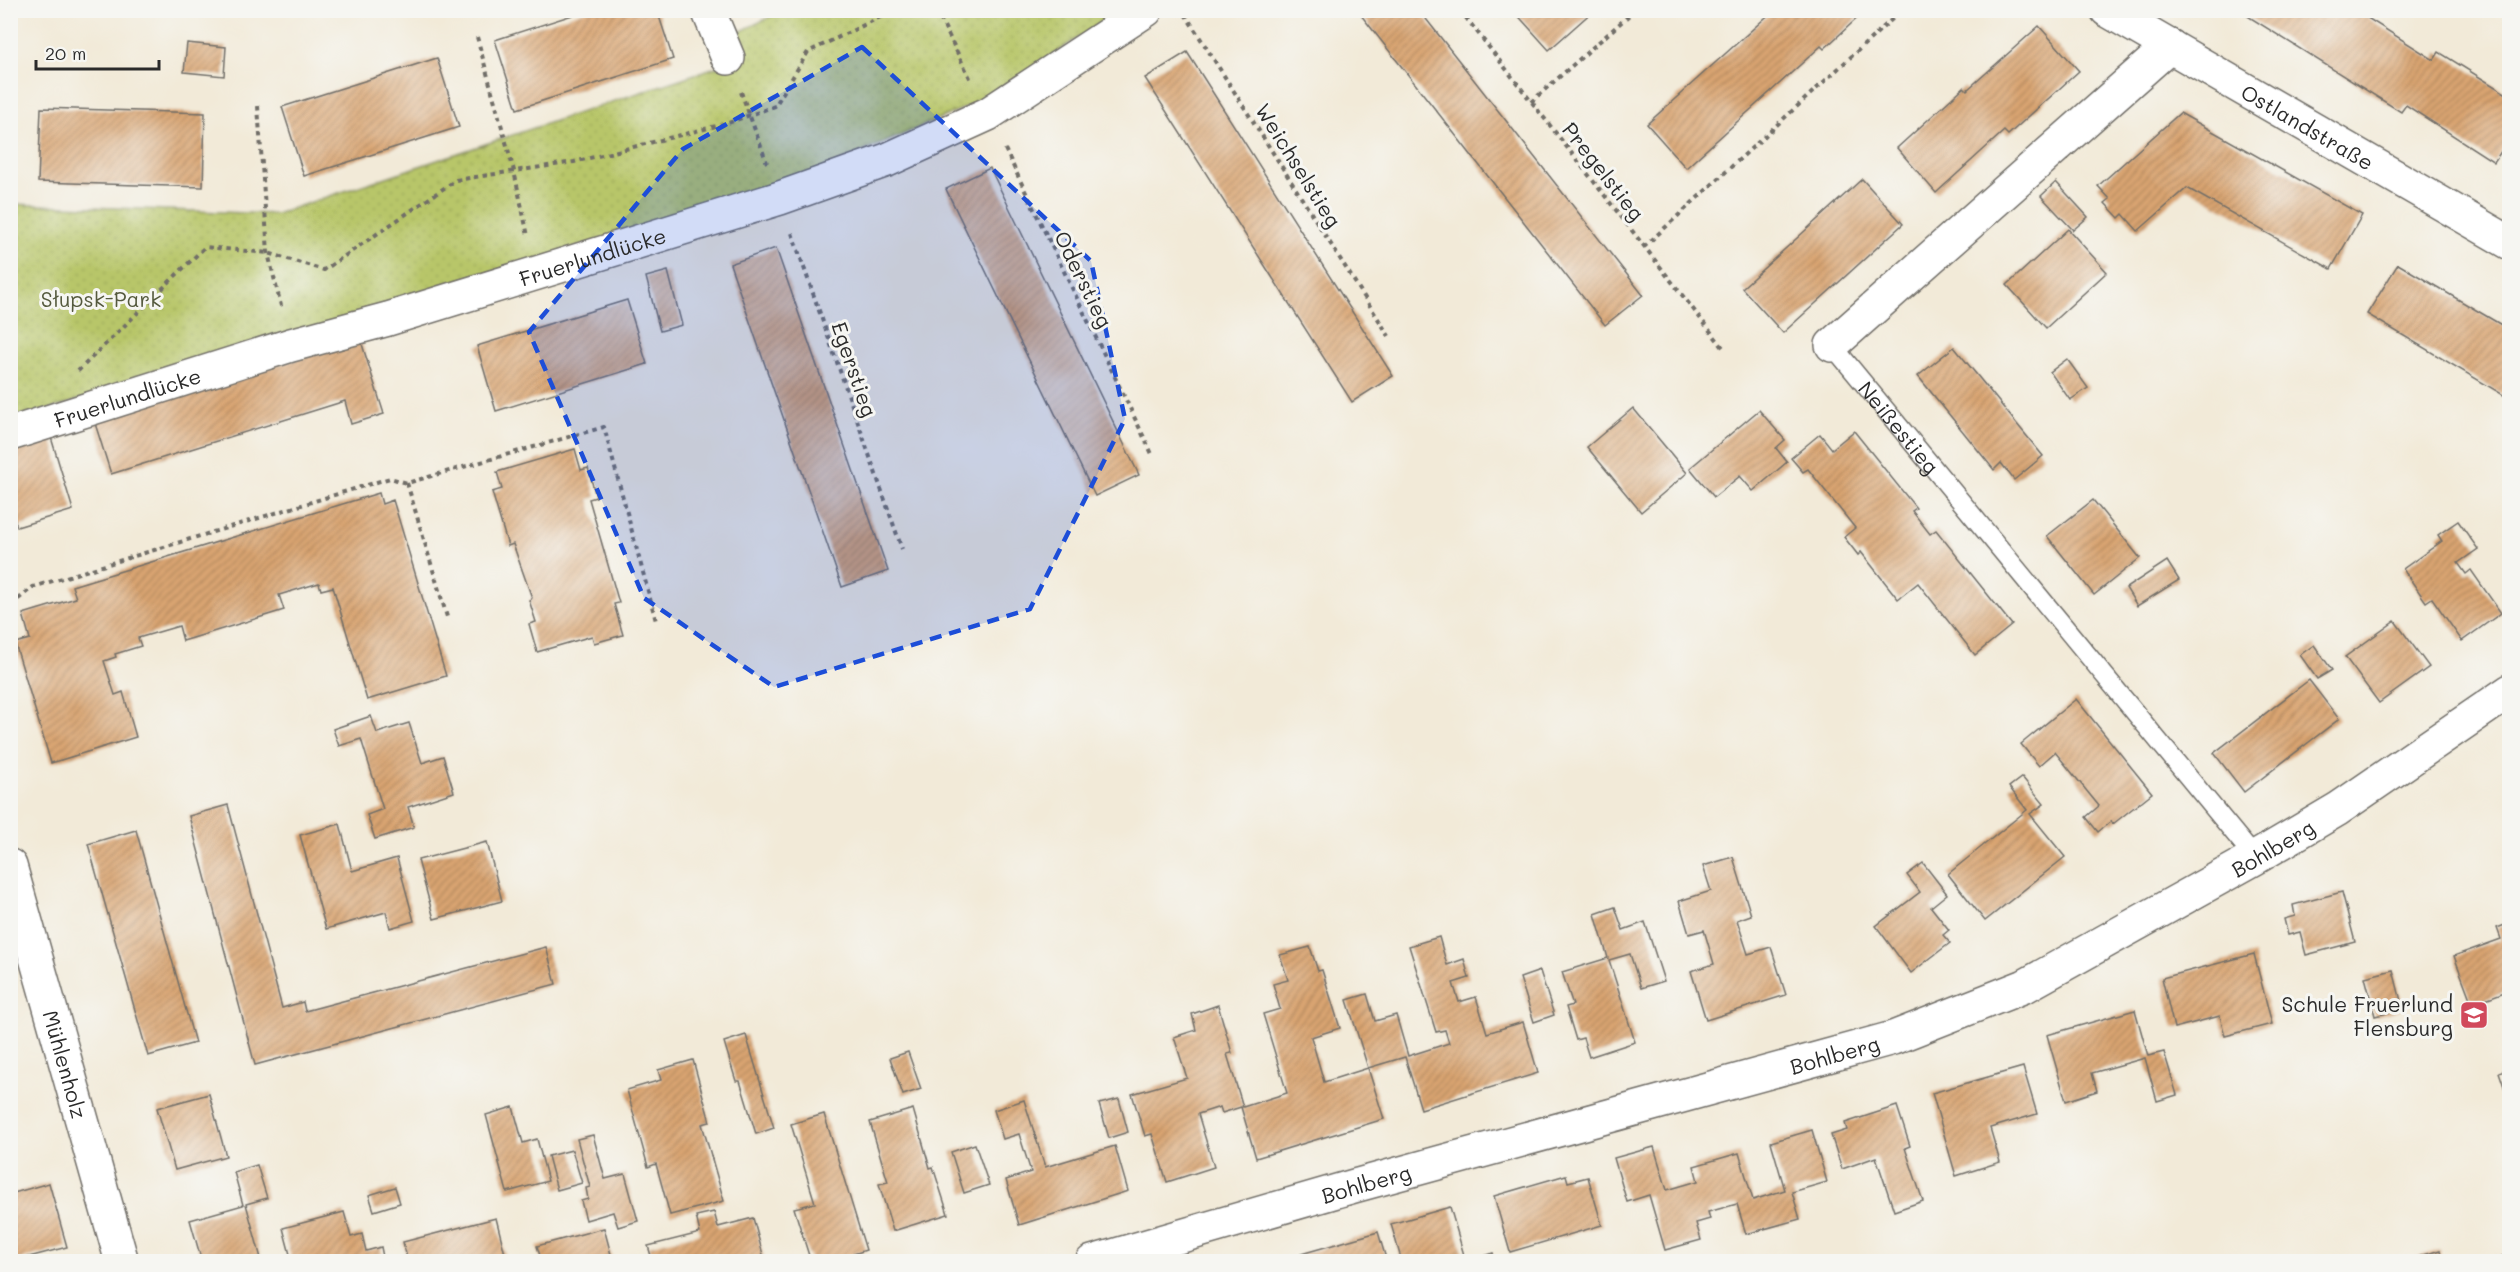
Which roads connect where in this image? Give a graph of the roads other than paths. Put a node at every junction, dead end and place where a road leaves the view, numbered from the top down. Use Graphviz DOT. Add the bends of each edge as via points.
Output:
graph roads {
  1 [pos="708,10"];
  2 [pos="1146,10"];
  3 [pos="2126,15"];
  4 [pos="2170,46"];
  5 [pos="728,58"];
  6 [pos="2510,243"];
  7 [pos="1832,345"];
  8 [pos="10,435"];
  9 [pos="2510,691"];
  10 [pos="2255,858"];
  11 [pos="10,866"];
  12 [pos="122,1262"];
  13 [pos="1092,1262"];
  1 -- 5 [label="street"];
  2 -- 8 [label="street, Fruerlundlücke" via="988,114 887,160 780,198 388,319 291,345"];
  3 -- 4 [label="street, Ostlandstraße"];
  4 -- 6 [label="street, Ostlandstraße"];
  4 -- 7 [label="street, Neißestieg"];
  7 -- 10 [label="lane, Neißestieg"];
  9 -- 10 [label="street, Bohlberg" via="2338,808"];
  10 -- 13 [label="street, Bohlberg" via="2025,986 1893,1038"];
  11 -- 12 [label="street, Mühlenholz"];
}
